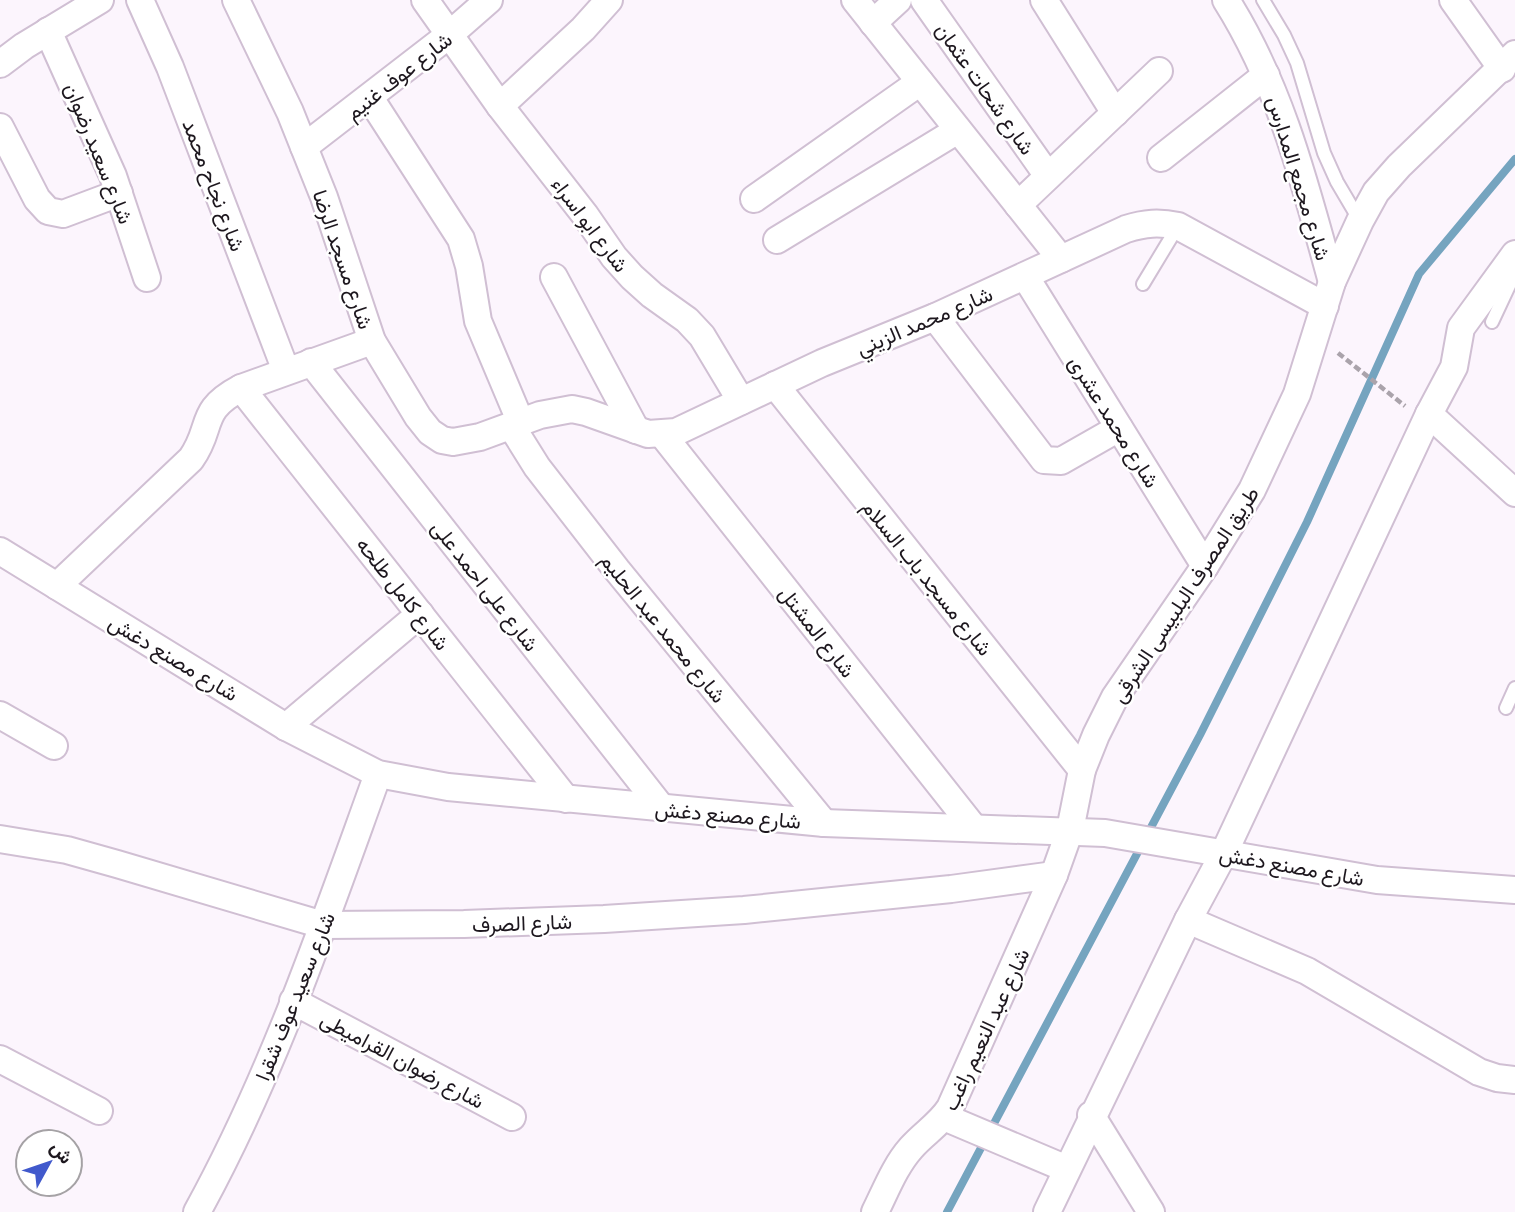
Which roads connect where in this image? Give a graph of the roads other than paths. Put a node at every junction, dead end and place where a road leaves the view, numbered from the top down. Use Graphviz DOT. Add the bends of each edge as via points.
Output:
graph roads {
  1 [pos="100,0"];
  2 [pos="140,0"];
  3 [pos="236,0"];
  4 [pos="425,0"];
  5 [pos="489,0"];
  6 [pos="609,0"];
  7 [pos="855,0"];
  8 [pos="898,0"];
  9 [pos="924,0"];
  10 [pos="1044,0"];
  11 [pos="1226,0"];
  12 [pos="1263,0"];
  13 [pos="1453,0"];
  14 [pos="873,23"];
  15 [pos="48,31"];
  16 [pos="449,35"];
  17 [pos="1508,61"];
  18 [pos="0,64"];
  19 [pos="1159,71"];
  20 [pos="1266,75"];
  21 [pos="920,82"];
  22 [pos="370,98"];
  23 [pos="500,106"];
  24 [pos="1115,113"];
  25 [pos="0,127"];
  26 [pos="958,130"];
  27 [pos="304,148"];
  28 [pos="1161,158"];
  29 [pos="1048,176"];
  30 [pos="119,193"];
  31 [pos="754,199"];
  32 [pos="1018,205"];
  33 [pos="1360,221"];
  34 [pos="1178,226"];
  35 [pos="777,240"];
  36 [pos="1515,254"];
  37 [pos="1061,259"];
  38 [pos="1515,273"];
  39 [pos="1025,276"];
  40 [pos="554,277"];
  41 [pos="147,278"];
  42 [pos="1143,285"];
  43 [pos="1328,294"];
  44 [pos="936,317"];
  45 [pos="1492,322"];
  46 [pos="372,341"];
  47 [pos="312,362"];
  48 [pos="286,371"];
  49 [pos="775,384"];
  50 [pos="241,388"];
  51 [pos="741,401"];
  52 [pos="1429,414"];
  53 [pos="516,425"];
  54 [pos="1119,428"];
  55 [pos="636,430"];
  56 [pos="662,434"];
  57 [pos="1515,494"];
  58 [pos="0,551"];
  59 [pos="1205,566"];
  60 [pos="57,586"];
  61 [pos="420,614"];
  62 [pos="1515,688"];
  63 [pos="1506,708"];
  64 [pos="0,715"];
  65 [pos="286,727"];
  66 [pos="54,746"];
  67 [pos="1082,770"];
  68 [pos="378,775"];
  69 [pos="566,799"];
  70 [pos="661,807"];
  71 [pos="824,823"];
  72 [pos="974,828"];
  73 [pos="1070,830"];
  74 [pos="0,839"];
  75 [pos="1224,853"];
  76 [pos="1054,875"];
  77 [pos="1515,890"];
  78 [pos="1188,920"];
  79 [pos="323,925"];
  80 [pos="293,1001"];
  81 [pos="0,1059"];
  82 [pos="1515,1080"];
  83 [pos="99,1111"];
  84 [pos="1091,1115"];
  85 [pos="512,1117"];
  86 [pos="944,1117"];
  87 [pos="1067,1169"];
  88 [pos="197,1212"];
  89 [pos="876,1212"];
  90 [pos="1047,1212"];
  91 [pos="1151,1212"];
  1 -- 15 [label="street"];
  2 -- 48 [label="street, شارع نجاح محمد"];
  3 -- 27 [label="street, شارع مسجد الرضا"];
  4 -- 16 [label="street, شارع ابو اسراء"];
  5 -- 16 [label="street, شارع عوف غنيم"];
  6 -- 23 [label="street"];
  7 -- 14 [label="street"];
  8 -- 14 [label="street"];
  9 -- 29 [label="street, شارع شحات عثمان"];
  10 -- 24 [label="street"];
  11 -- 20 [label="street, شارع مجمع المدارس"];
  12 -- 33 [label="lane" via="1297,63 1324,153"];
  13 -- 17 [label="street"];
  14 -- 21 [label="street"];
  15 -- 18 [label="street"];
  15 -- 30 [label="street, شارع سعيد رضوان"];
  16 -- 22 [label="street, شارع عوف غنيم"];
  16 -- 23 [label="street, شارع ابو اسراء"];
  17 -- 33 [label="street, طريق المصرف البلبيسى الشرقى" via="1399,166 1376,192"];
  19 -- 24 [label="street"];
  20 -- 28 [label="street"];
  20 -- 43 [label="street, شارع مجمع المدارس" via="1293,143"];
  21 -- 26 [label="street"];
  21 -- 31 [label="street"];
  22 -- 27 [label="street, شارع عوف غنيم"];
  22 -- 53 [label="street, شارع محمد عبد الحليم" via="461,239 478,321"];
  23 -- 51 [label="street, شارع ابو اسراء" via="614,257 702,336"];
  24 -- 29 [label="street"];
  25 -- 30 [label="street" via="37,199 48,211 63,214"];
  26 -- 32 [label="street"];
  26 -- 35 [label="street"];
  27 -- 46 [label="street, شارع مسجد الرضا"];
  29 -- 32 [label="street"];
  30 -- 41 [label="street, شارع سعيد رضوان"];
  32 -- 37 [label="street"];
  33 -- 43 [label="street, طريق المصرف البلبيسى الشرقى"];
  34 -- 37 [label="street, شارع محمد الزيني" via="1143,223"];
  34 -- 42 [label="lane"];
  34 -- 43 [label="street, شارع محمد الزيني"];
  36 -- 52 [label="street" via="1461,328 1454,367"];
  37 -- 39 [label="street, شارع محمد الزيني"];
  38 -- 45 [label="lane"];
  39 -- 44 [label="street, شارع محمد الزيني"];
  39 -- 54 [label="street, شارع محمد عشرى"];
  40 -- 55 [label="street"];
  43 -- 59 [label="street, طريق المصرف البلبيسى الشرقى" via="1297,394 1277,439"];
  44 -- 49 [label="street, شارع محمد الزيني"];
  44 -- 54 [label="street" via="1044,460 1061,461"];
  46 -- 47 [label="street"];
  46 -- 53 [label="street, شارع مسجد الرضا" via="418,417 442,440 481,438"];
  47 -- 48 [label="street"];
  47 -- 70 [label="street, شارع على احمد على"];
  48 -- 50 [label="street"];
  49 -- 51 [label="street, شارع محمد الزيني"];
  49 -- 67 [label="street, شارع مسجد باب السلام"];
  50 -- 60 [label="street" via="217,404 198,449 183,468"];
  50 -- 61 [label="street, شارع كامل طلحه"];
  51 -- 56 [label="street, شارع محمد الزيني" via="676,432"];
  52 -- 57 [label="street"];
  52 -- 75 [label="street"];
  53 -- 55 [label="street, شارع محمد الزيني" via="572,410"];
  53 -- 71 [label="street, شارع محمد عبد الحليم" via="537,467"];
  54 -- 59 [label="street, شارع محمد عشرى"];
  55 -- 56 [label="street, شارع محمد الزيني"];
  56 -- 72 [label="street, شارع المشتل"];
  58 -- 60 [label="street, شارع مصنع دغش"];
  59 -- 67 [label="street, طريق المصرف البلبيسى الشرقى" via="1115,697"];
  60 -- 65 [label="street, شارع مصنع دغش"];
  61 -- 65 [label="street"];
  61 -- 69 [label="street, شارع كامل طلحه"];
  62 -- 63 [label="lane"];
  64 -- 66 [label="street"];
  65 -- 68 [label="street, شارع مصنع دغش"];
  67 -- 73 [label="street, طريق المصرف البلبيسى الشرقى"];
  68 -- 69 [label="street, شارع مصنع دغش"];
  68 -- 79 [label="street, شارع سعيد عوف شقرا"];
  69 -- 70 [label="street, شارع مصنع دغش"];
  70 -- 71 [label="street, شارع مصنع دغش"];
  71 -- 72 [label="street, شارع مصنع دغش"];
  72 -- 73 [label="street, شارع مصنع دغش"];
  73 -- 75 [label="street, شارع مصنع دغش"];
  73 -- 76 [label="street, شارع عبد النعيم راغب"];
  74 -- 79 [label="street, شارع الصرف" via="80,854"];
  75 -- 77 [label="street, شارع مصنع دغش" via="1377,880"];
  75 -- 78 [label="street"];
  76 -- 79 [label="street, شارع الصرف" via="706,913 476,924"];
  76 -- 86 [label="street, شارع عبد النعيم راغب"];
  78 -- 82 [label="street" via="1307,971 1479,1072"];
  78 -- 84 [label="street"];
  79 -- 80 [label="street, شارع سعيد عوف شقرا"];
  80 -- 85 [label="street, شارع رضوان القراميطى"];
  80 -- 88 [label="street, شارع سعيد عوف شقرا" via="236,1136"];
  81 -- 83 [label="street"];
  84 -- 87 [label="street"];
  84 -- 91 [label="street"];
  86 -- 87 [label="street"];
  86 -- 89 [label="street, شارع عبد النعيم راغب" via="901,1160"];
  87 -- 90 [label="street"];
}
